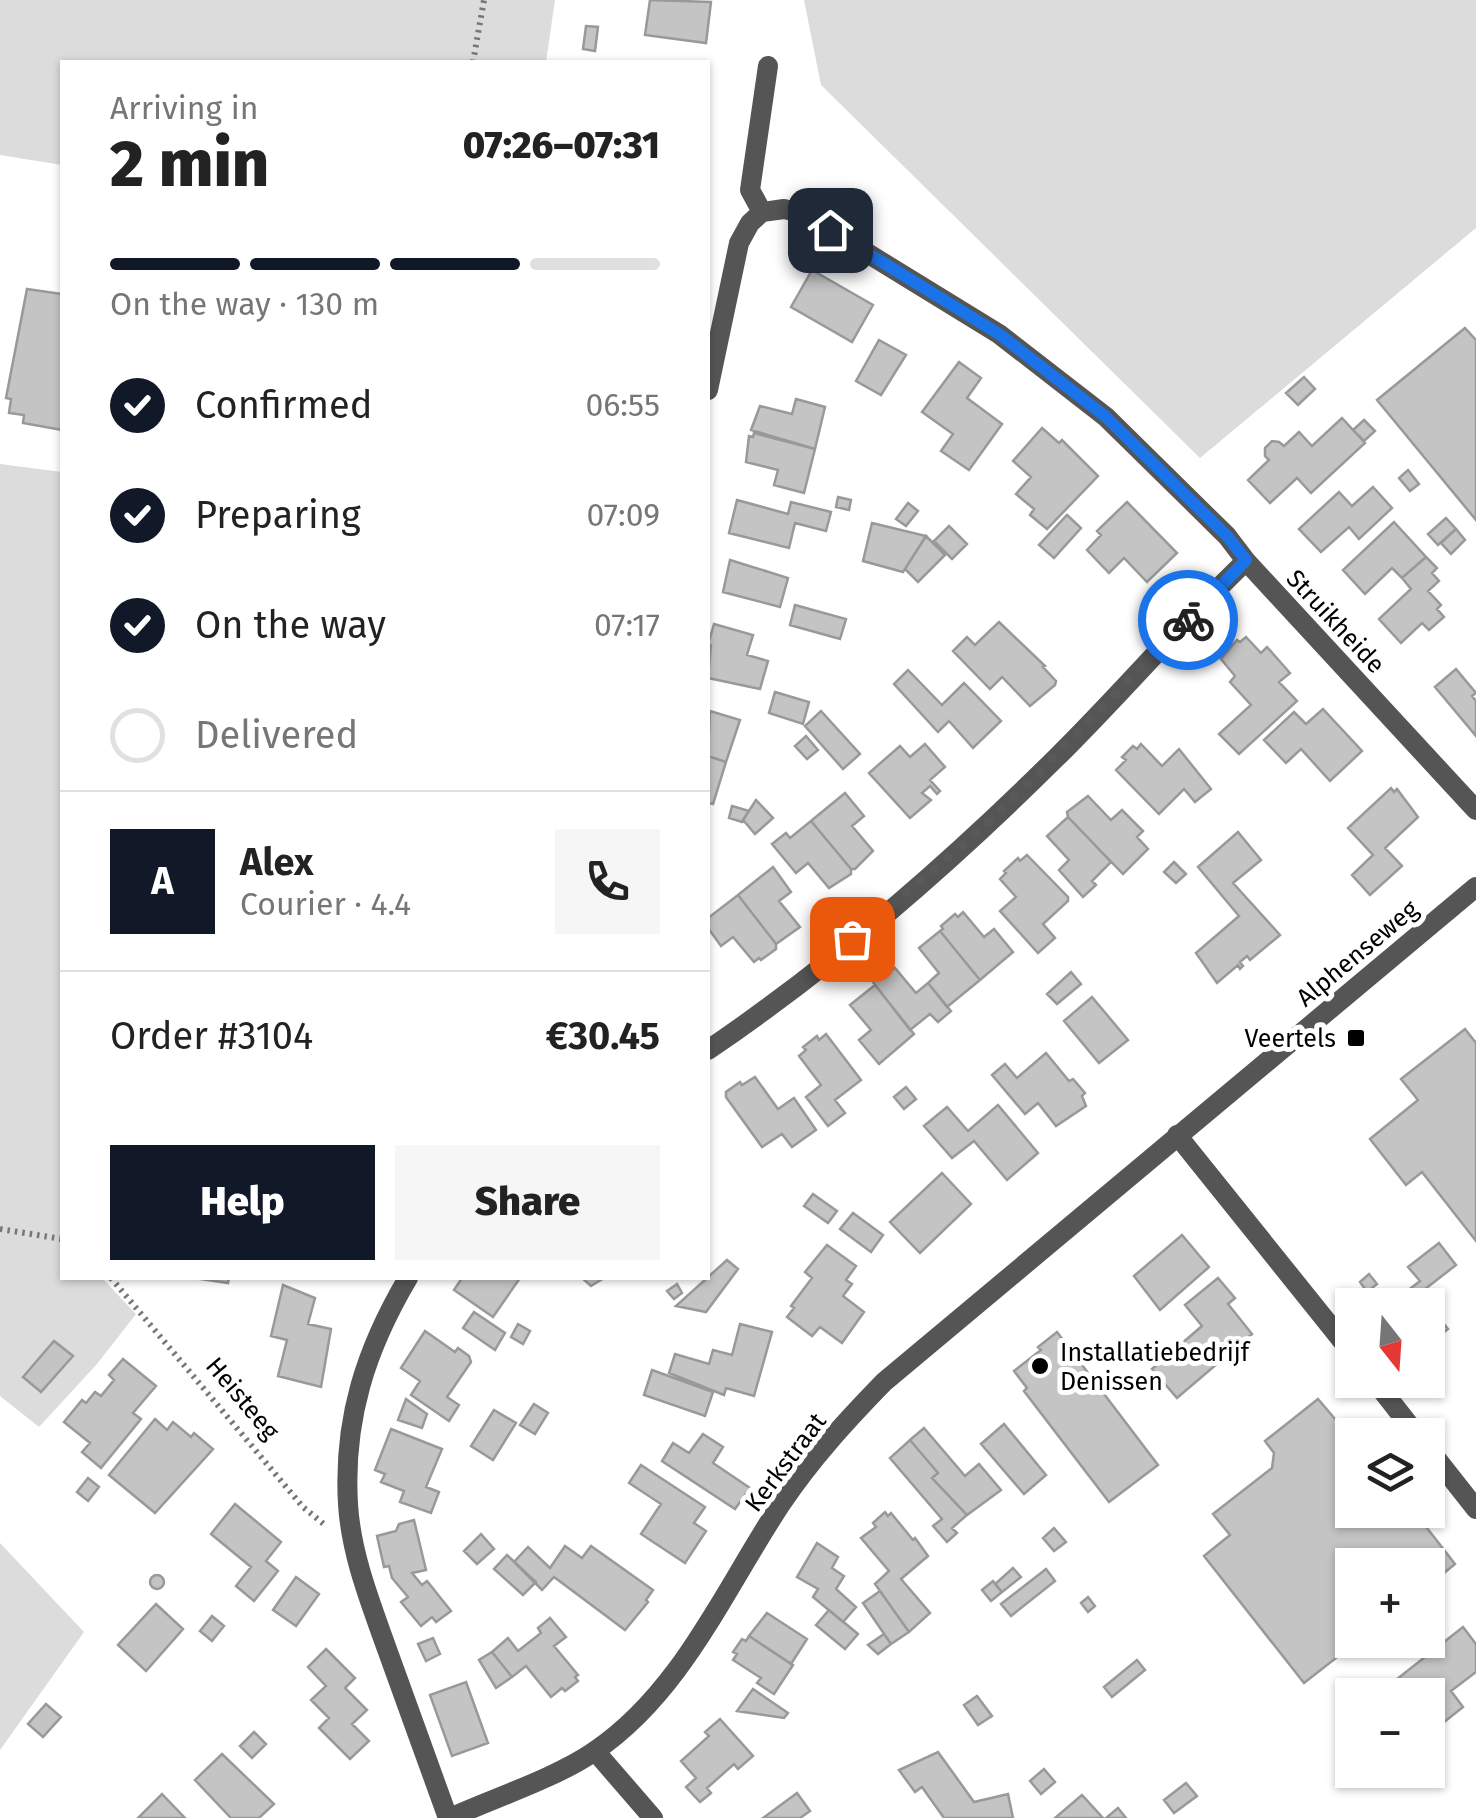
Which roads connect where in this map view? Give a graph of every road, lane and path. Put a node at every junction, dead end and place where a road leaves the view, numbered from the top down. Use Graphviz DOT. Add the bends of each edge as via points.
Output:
graph roads {
  1 [pos="484,0"];
  2 [pos="473,60"];
  3 [pos="768,66"];
  4 [pos="762,212"];
  5 [pos="710,381"];
  6 [pos="1246,560"];
  7 [pos="1476,810"];
  8 [pos="1476,887"];
  9 [pos="710,1049"];
  10 [pos="1178,1135"];
  11 [pos="0,1229"];
  12 [pos="60,1238"];
  13 [pos="114,1280"];
  14 [pos="407,1280"];
  15 [pos="1335,1333"];
  16 [pos="1388,1398"];
  17 [pos="1404,1418"];
  18 [pos="1445,1470"];
  19 [pos="1476,1509"];
  20 [pos="351,1528"];
  21 [pos="595,1751"];
  22 [pos="449,1818"];
  23 [pos="654,1818"];
  1 -- 2 [label="path"];
  3 -- 4 [label="street" via="750,190"];
  4 -- 5 [label="street" via="739,243"];
  4 -- 6 [label="street, Struikheide" via="802,214 999,334 1106,417"];
  6 -- 7 [label="street, Struikheide"];
  6 -- 9 [label="street" via="994,818 877,920"];
  8 -- 10 [label="street, Alphenseweg"];
  10 -- 15 [label="street"];
  10 -- 21 [label="street, Kerkstraat" via="930,1341 842,1425 781,1503 668,1680"];
  11 -- 12 [label="path"];
  13 -- 20 [label="path, Heisteeg" via="303,1508 327,1526"];
  14 -- 20 [label="street" via="381,1323 360,1380 349,1445"];
  16 -- 17 [label="street"];
  18 -- 19 [label="street"];
  20 -- 22 [label="street" via="363,1582"];
  21 -- 22 [label="street, Kerkstraat"];
  21 -- 23 [label="street"];
}
